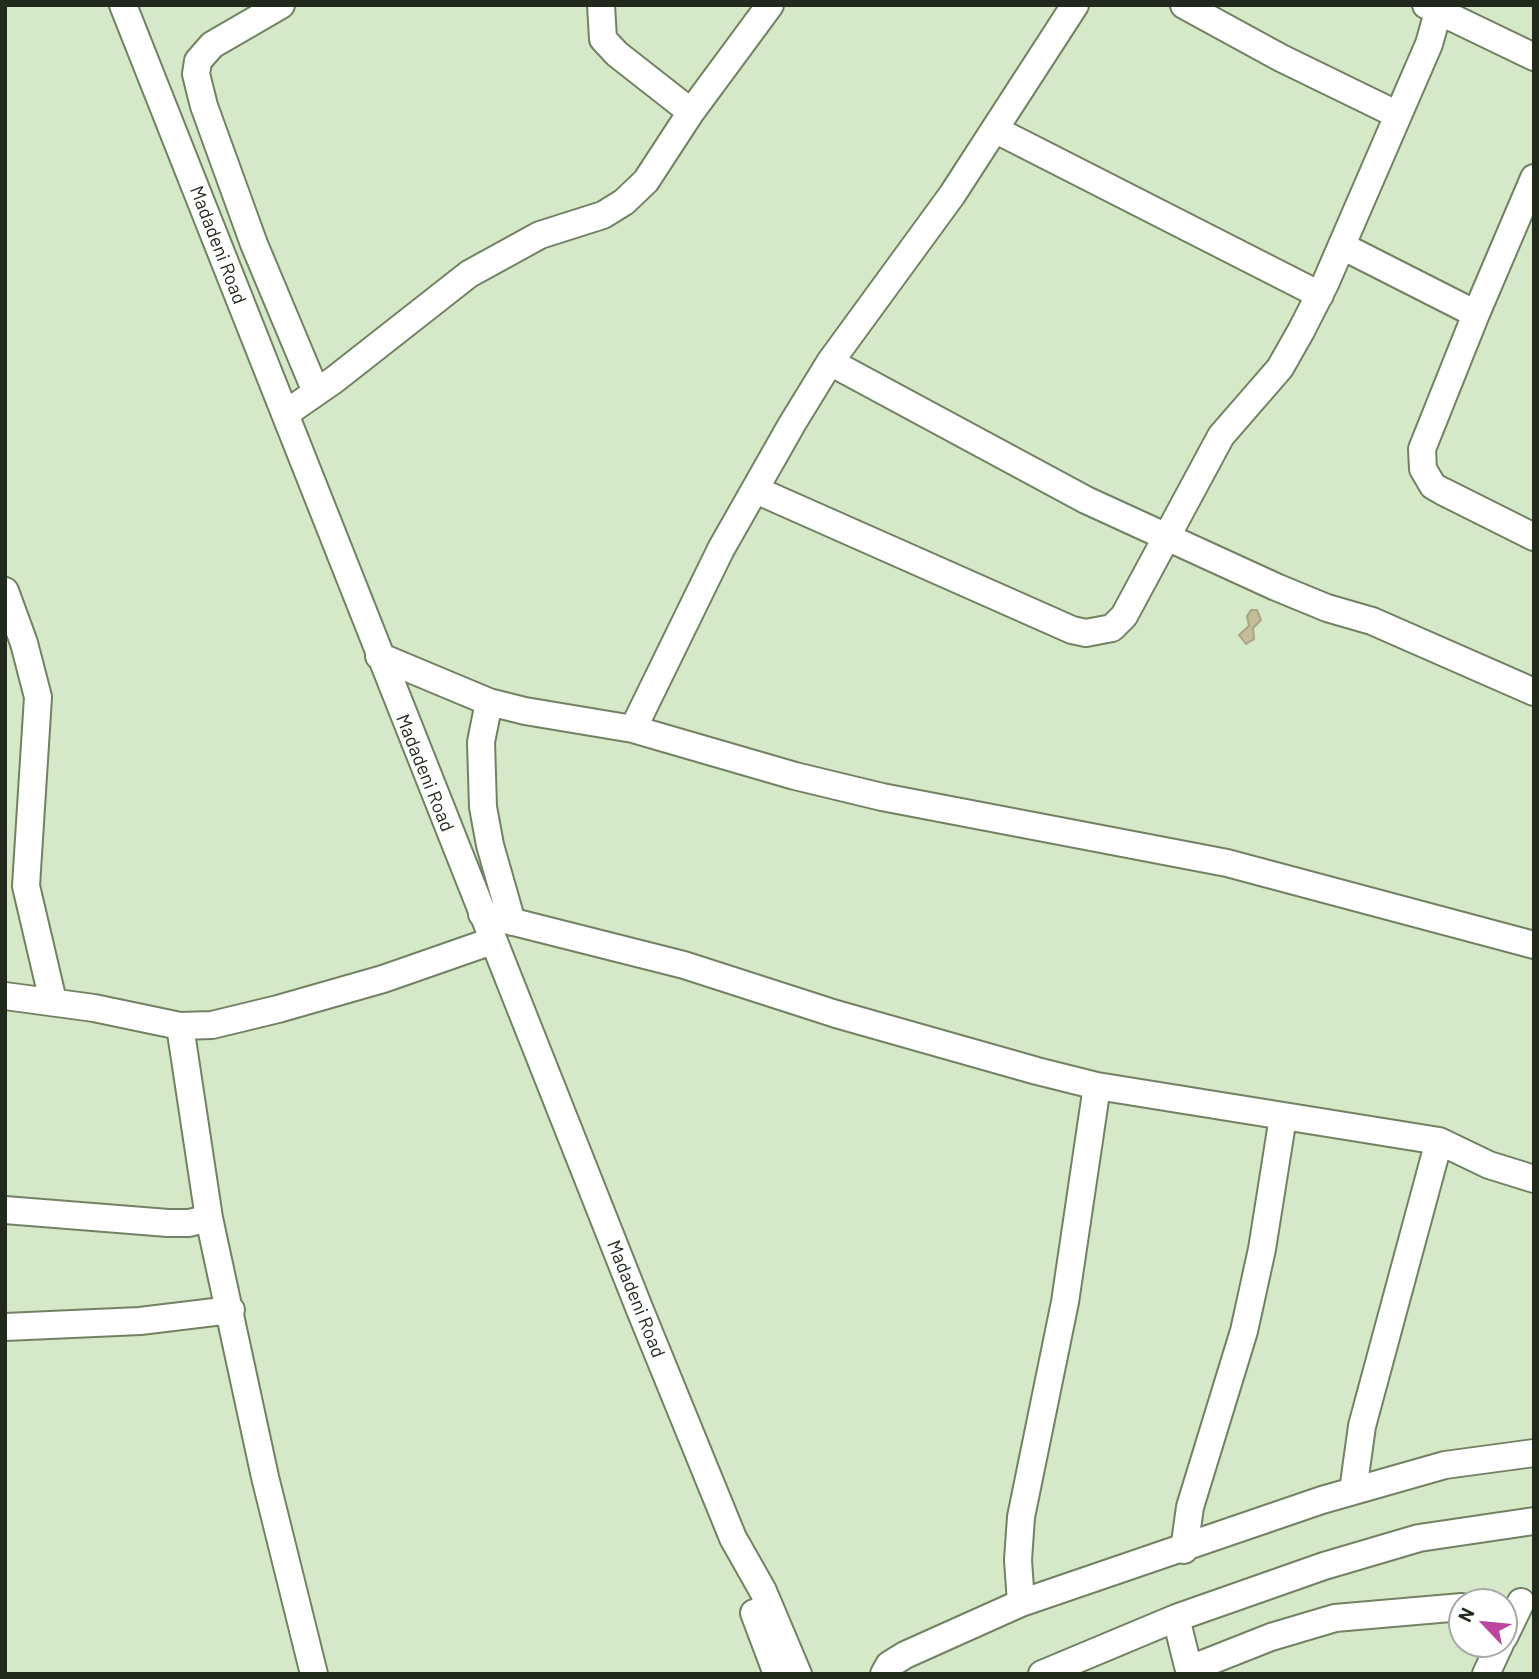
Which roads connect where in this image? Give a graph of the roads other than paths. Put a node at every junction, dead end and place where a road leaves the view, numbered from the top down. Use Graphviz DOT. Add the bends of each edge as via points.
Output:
graph roads {
  1 [pos="123,5"];
  2 [pos="281,5"];
  3 [pos="601,5"];
  4 [pos="770,5"];
  5 [pos="1074,5"];
  6 [pos="1184,5"];
  7 [pos="1435,7"];
  8 [pos="1534,57"];
  9 [pos="691,112"];
  10 [pos="1398,115"];
  11 [pos="996,130"];
  12 [pos="1534,178"];
  13 [pos="1342,246"];
  14 [pos="1320,295"];
  15 [pos="1476,314"];
  16 [pos="830,362"];
  17 [pos="316,392"];
  18 [pos="285,414"];
  19 [pos="756,490"];
  20 [pos="1165,536"];
  21 [pos="1534,537"];
  22 [pos="5,590"];
  23 [pos="379,656"];
  24 [pos="1534,692"];
  25 [pos="489,702"];
  26 [pos="633,729"];
  27 [pos="482,914"];
  28 [pos="512,922"];
  29 [pos="492,941"];
  30 [pos="1534,946"];
  31 [pos="5,996"];
  32 [pos="52,1001"];
  33 [pos="180,1026"];
  34 [pos="1097,1086"];
  35 [pos="1283,1117"];
  36 [pos="1439,1141"];
  37 [pos="1534,1179"];
  38 [pos="5,1210"];
  39 [pos="209,1218"];
  40 [pos="231,1310"];
  41 [pos="5,1327"];
  42 [pos="1534,1453"];
  43 [pos="1353,1491"];
  44 [pos="1534,1521"];
  45 [pos="733,1538"];
  46 [pos="1184,1550"];
  47 [pos="1021,1603"];
  48 [pos="1448,1608"];
  49 [pos="1176,1618"];
  50 [pos="1493,1658"];
  51 [pos="1190,1672"];
  52 [pos="314,1674"];
  53 [pos="777,1674"];
  54 [pos="798,1674"];
  55 [pos="884,1674"];
  56 [pos="1042,1674"];
  57 [pos="1486,1674"];
  1 -- 18 [label="street, Madadeni Road"];
  2 -- 17 [label="street" via="212,45 198,61 196,74 254,244"];
  3 -- 9 [label="street" via="603,39"];
  4 -- 9 [label="street"];
  5 -- 11 [label="street"];
  6 -- 10 [label="street"];
  7 -- 8 [label="street"];
  7 -- 10 [label="street" via="1429,44"];
  9 -- 17 [label="street" via="646,181 624,202 603,215 540,235 469,274"];
  10 -- 13 [label="street"];
  11 -- 14 [label="street"];
  11 -- 16 [label="street"];
  12 -- 15 [label="street"];
  13 -- 14 [label="street"];
  13 -- 15 [label="street"];
  14 -- 20 [label="street" via="1280,368 1221,436"];
  15 -- 21 [label="street" via="1422,449 1423,469 1433,486"];
  16 -- 19 [label="street"];
  16 -- 20 [label="street" via="1048,482"];
  17 -- 18 [label="street"];
  18 -- 23 [label="street, Madadeni Road"];
  19 -- 20 [label="street" via="1086,633 1112,628 1124,616"];
  19 -- 26 [label="street" via="721,549"];
  20 -- 24 [label="street" via="1276,587 1372,621"];
  22 -- 32 [label="street" via="38,697 26,886"];
  23 -- 25 [label="street"];
  23 -- 27 [label="street, Madadeni Road"];
  25 -- 26 [label="street"];
  25 -- 28 [label="street" via="481,742 483,807"];
  26 -- 30 [label="street" via="882,797 1283,876"];
  27 -- 28 [label="street"];
  27 -- 29 [label="street, Madadeni Road"];
  28 -- 34 [label="street" via="684,965 972,1054"];
  29 -- 33 [label="street" via="278,1009 212,1025"];
  29 -- 45 [label="street, Madadeni Road"];
  31 -- 32 [label="street"];
  32 -- 33 [label="street"];
  33 -- 39 [label="street"];
  34 -- 35 [label="street"];
  34 -- 47 [label="street" via="1065,1302 1021,1517"];
  35 -- 36 [label="street"];
  35 -- 46 [label="street" via="1244,1331 1190,1507"];
  36 -- 37 [label="street" via="1489,1165"];
  36 -- 43 [label="street" via="1362,1426"];
  38 -- 39 [label="street" via="168,1223"];
  39 -- 40 [label="street"];
  40 -- 41 [label="street" via="140,1321"];
  40 -- 52 [label="street" via="265,1477"];
  42 -- 43 [label="street" via="1446,1465"];
  43 -- 46 [label="street"];
  44 -- 49 [label="street" via="1419,1538"];
  45 -- 53 [label="street, Madadeni Road" via="740,1575"];
  45 -- 54 [label="street, Madadeni Road" via="763,1591"];
  46 -- 47 [label="street"];
  47 -- 55 [label="street" via="905,1655"];
  48 -- 51 [label="street" via="1335,1618 1271,1637"];
  49 -- 51 [label="street"];
  49 -- 56 [label="street"];
  50 -- 57 [label="street"];
}
